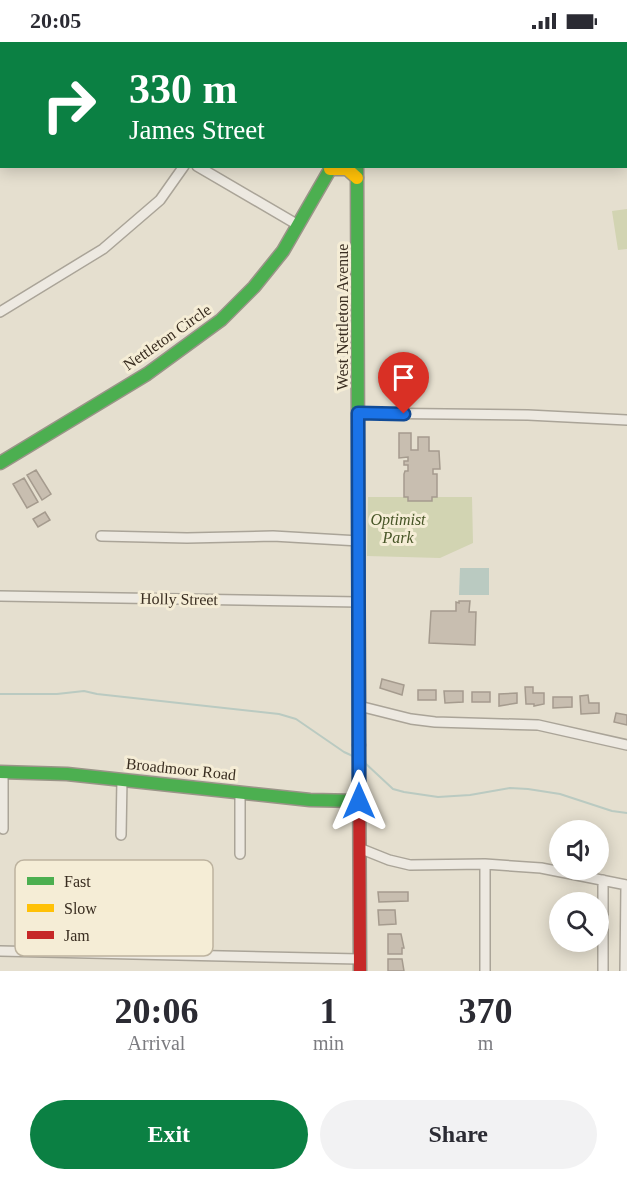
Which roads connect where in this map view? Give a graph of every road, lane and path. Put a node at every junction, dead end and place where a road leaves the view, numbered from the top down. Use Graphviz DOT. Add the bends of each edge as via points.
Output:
graph roads {
  1 [pos="183,168"];
  2 [pos="200,168"];
  3 [pos="331,168"];
  4 [pos="357,172"];
  5 [pos="298,225"];
  6 [pos="0,312"];
  7 [pos="358,413"];
  8 [pos="627,420"];
  9 [pos="0,463"];
  10 [pos="100,536"];
  11 [pos="359,541"];
  12 [pos="0,596"];
  13 [pos="359,602"];
  14 [pos="359,706"];
  15 [pos="627,745"];
  16 [pos="1,772"];
  17 [pos="122,779"];
  18 [pos="240,792"];
  19 [pos="359,801"];
  20 [pos="3,829"];
  21 [pos="121,835"];
  22 [pos="359,848"];
  23 [pos="240,854"];
  24 [pos="485,864"];
  25 [pos="549,870"];
  26 [pos="603,880"];
  27 [pos="626,885"];
  28 [pos="0,951"];
  29 [pos="15,952"];
  30 [pos="129,956"];
  31 [pos="360,965"];
  32 [pos="484,971"];
  33 [pos="603,971"];
  34 [pos="625,971"];
  1 -- 6 [label="street" via="159,200 103,249"];
  2 -- 5 [label="street"];
  3 -- 4 [label="street"];
  3 -- 5 [label="street, Nettleton Circle"];
  4 -- 7 [label="street, West Nettleton Avenue"];
  5 -- 9 [label="street, Nettleton Circle" via="254,287 205,333 147,374"];
  7 -- 8 [label="street"];
  7 -- 11 [label="street, West Nettleton Avenue"];
  10 -- 11 [label="street" via="273,536"];
  11 -- 13 [label="street, West Nettleton Avenue"];
  12 -- 13 [label="street, Holly Street"];
  13 -- 14 [label="street, West Nettleton Avenue"];
  14 -- 15 [label="street" via="411,720 538,725"];
  14 -- 19 [label="street, West Nettleton Avenue"];
  16 -- 17 [label="street, Broadmoor Road"];
  16 -- 20 [label="street"];
  17 -- 18 [label="street, Broadmoor Road"];
  17 -- 21 [label="street"];
  18 -- 19 [label="street, Broadmoor Road"];
  18 -- 23 [label="street"];
  19 -- 22 [label="street, West Nettleton Avenue"];
  22 -- 24 [label="street" via="410,865"];
  22 -- 31 [label="street, West Nettleton Avenue"];
  24 -- 25 [label="street"];
  24 -- 32 [label="street"];
  26 -- 27 [label="street"];
  26 -- 33 [label="street"];
  27 -- 34 [label="street"];
  28 -- 29 [label="street"];
  30 -- 31 [label="street"];
}
